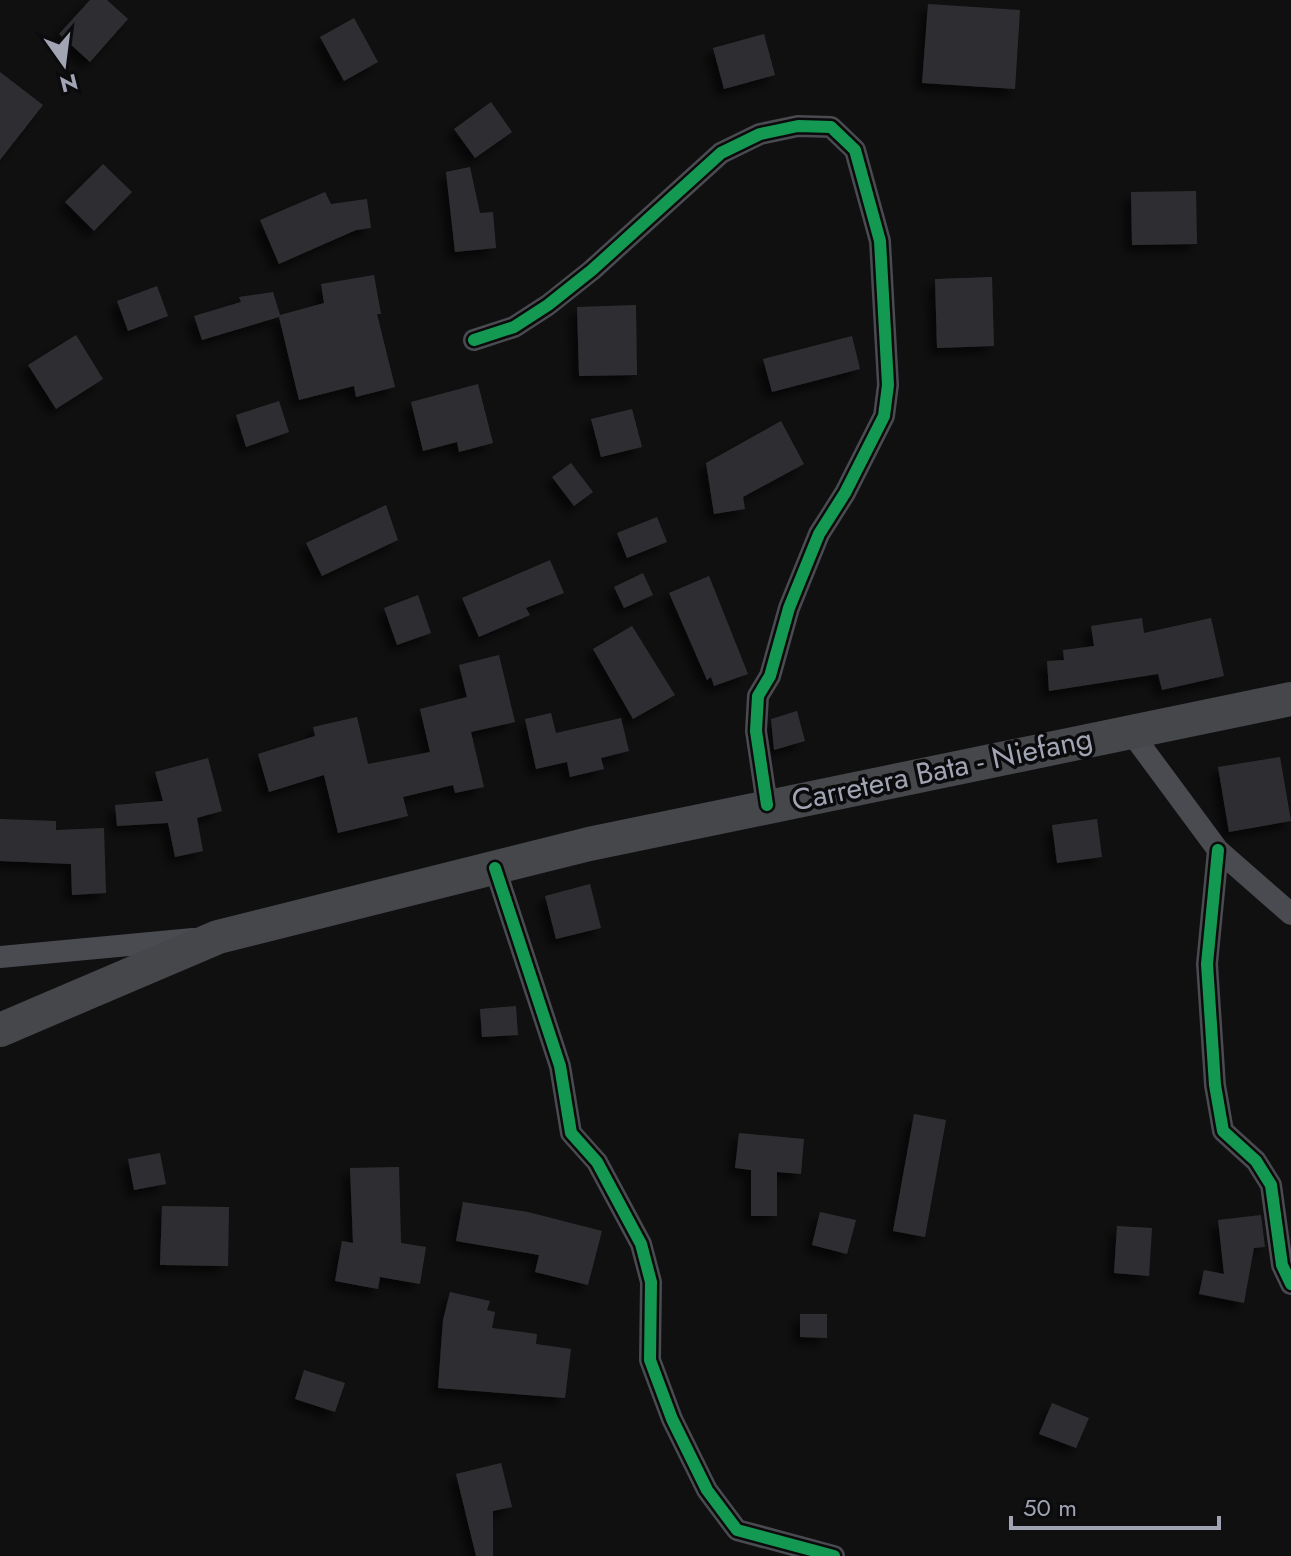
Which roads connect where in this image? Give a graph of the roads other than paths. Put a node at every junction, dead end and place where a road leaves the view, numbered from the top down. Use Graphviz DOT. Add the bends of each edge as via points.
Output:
graph roads {
  1 [pos="474,340"];
  2 [pos="1291,699"];
  3 [pos="1130,731"];
  4 [pos="767,805"];
  5 [pos="1218,850"];
  6 [pos="495,868"];
  7 [pos="1291,914"];
  8 [pos="218,937"];
  9 [pos="0,957"];
  10 [pos="0,1030"];
  11 [pos="1291,1284"];
  12 [pos="834,1556"];
  1 -- 4 [label="street" via="514,327 548,305 721,153 760,134 798,126 831,127 855,150 880,241 888,385 884,416 819,534 789,608 770,676 758,696 756,731"];
  2 -- 3 [label="main road, Carretera Bata - Niefang"];
  3 -- 4 [label="main road, Carretera Bata - Niefang"];
  3 -- 5 [label="street"];
  4 -- 6 [label="main road, Carretera Bata - Niefang"];
  5 -- 7 [label="street"];
  5 -- 11 [label="street" via="1207,964 1223,1131 1256,1161 1271,1185 1282,1265"];
  6 -- 8 [label="main road, Carretera Bata - Niefang"];
  6 -- 12 [label="street" via="560,1066 571,1133 597,1162 641,1244 651,1282 650,1360 707,1490 737,1530"];
  8 -- 9 [label="street"];
  8 -- 10 [label="main road, Carretera Bata - Niefang"];
}
